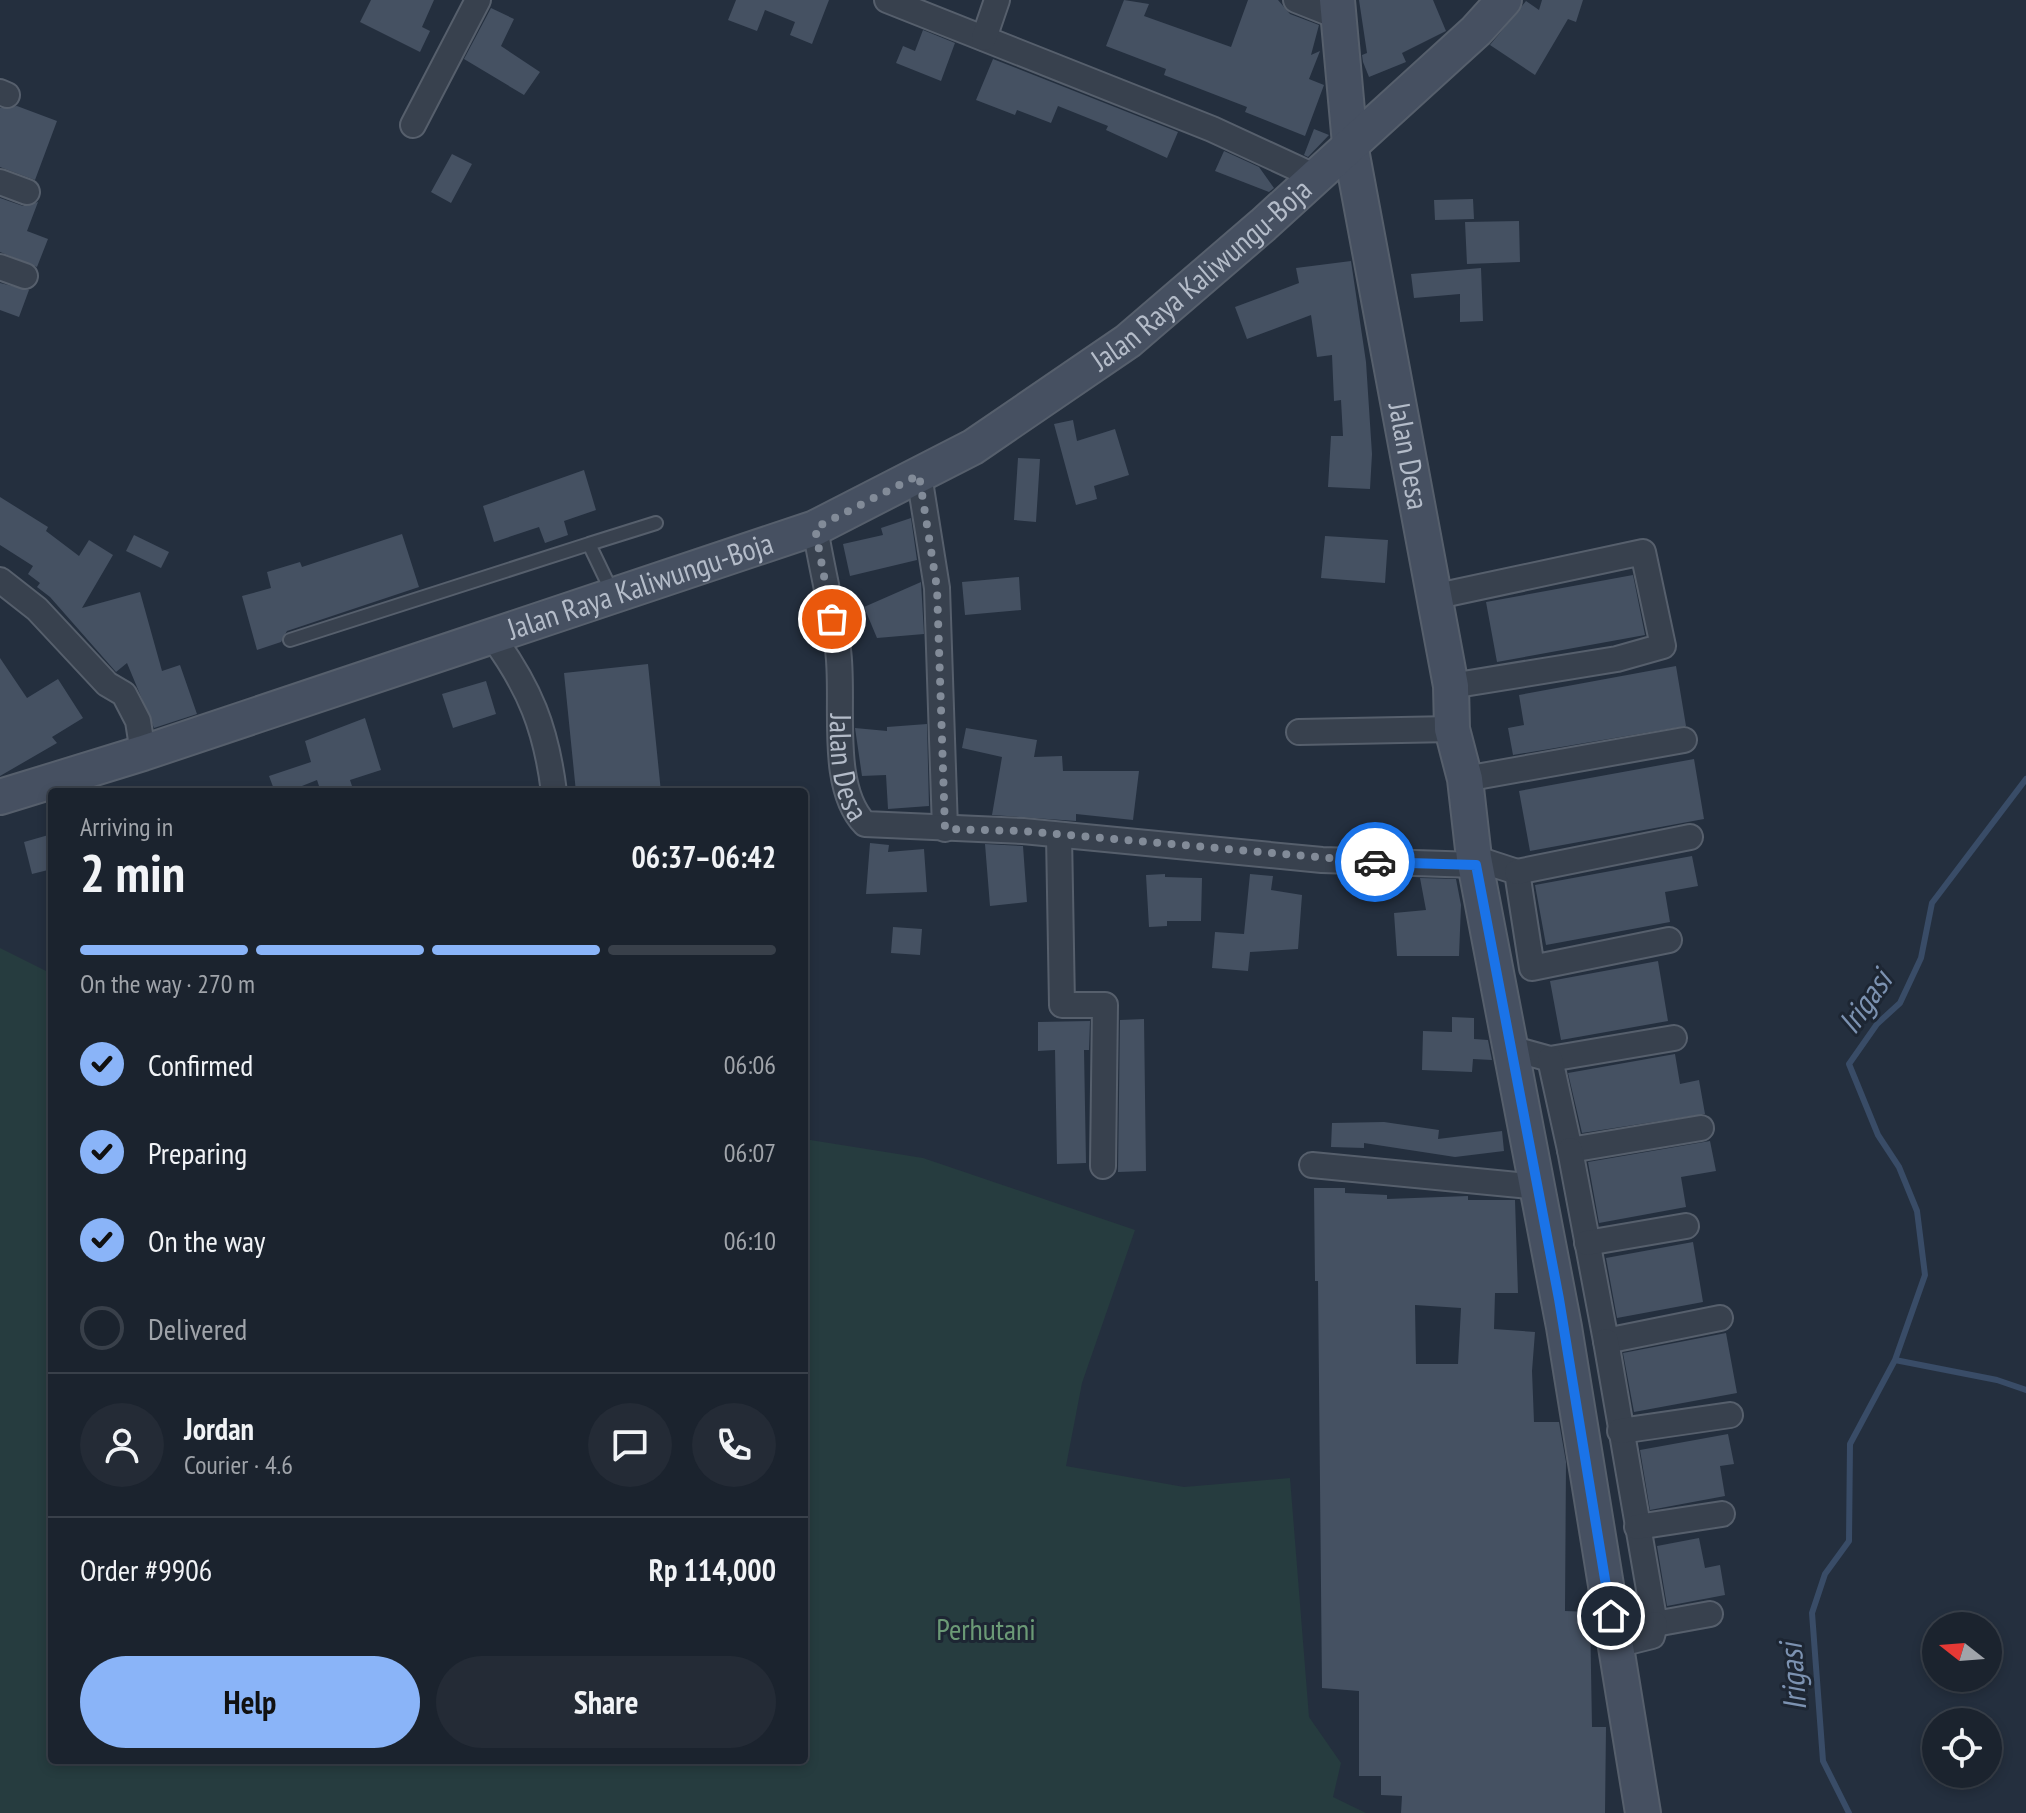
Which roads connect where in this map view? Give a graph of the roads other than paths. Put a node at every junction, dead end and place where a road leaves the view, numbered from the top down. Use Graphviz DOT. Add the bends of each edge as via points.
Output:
graph roads {
  1 [pos="478,0"];
  2 [pos="887,0"];
  3 [pos="997,0"];
  4 [pos="1296,0"];
  5 [pos="1493,6"];
  6 [pos="1338,9"];
  7 [pos="984,38"];
  8 [pos="413,125"];
  9 [pos="1350,144"];
  10 [pos="1316,177"];
  11 [pos="0,182"];
  12 [pos="27,192"];
  13 [pos="0,267"];
  14 [pos="25,276"];
  15 [pos="919,475"];
  16 [pos="656,523"];
  17 [pos="815,528"];
  18 [pos="589,544"];
  19 [pos="0,580"];
  20 [pos="613,594"];
  21 [pos="1433,597"];
  22 [pos="492,636"];
  23 [pos="290,640"];
  24 [pos="1451,686"];
  25 [pos="1452,729"];
  26 [pos="1299,732"];
  27 [pos="1684,740"];
  28 [pos="143,753"];
  29 [pos="1465,779"];
  30 [pos="553,788"];
  31 [pos="0,797"];
  32 [pos="945,829"];
  33 [pos="1059,835"];
  34 [pos="1690,837"];
  35 [pos="1475,862"];
  36 [pos="1517,872"];
  37 [pos="1669,940"];
  38 [pos="1674,1038"];
  39 [pos="1510,1048"];
  40 [pos="1550,1059"];
  41 [pos="1701,1128"];
  42 [pos="1570,1150"];
  43 [pos="1312,1165"];
  44 [pos="1103,1166"];
  45 [pos="1539,1187"];
  46 [pos="1686,1226"];
  47 [pos="1587,1243"];
  48 [pos="1720,1318"];
  49 [pos="1606,1341"];
  50 [pos="1730,1415"];
  51 [pos="1620,1431"];
  52 [pos="1722,1514"];
  53 [pos="1637,1527"];
  54 [pos="1710,1614"];
  55 [pos="1655,1624"];
  56 [pos="1616,1645"];
  57 [pos="1643,1813"];
  1 -- 8 [label="street"];
  2 -- 7 [label="street"];
  3 -- 7 [label="street"];
  4 -- 6 [label="street"];
  5 -- 9 [label="street, Jalan Raya Kaliwungu-Boja"];
  6 -- 9 [label="street, Jalan Desa"];
  7 -- 10 [label="street" via="1212,129"];
  9 -- 10 [label="street, Jalan Raya Kaliwungu-Boja"];
  9 -- 21 [label="street, Jalan Desa"];
  10 -- 15 [label="street, Jalan Raya Kaliwungu-Boja" via="1128,341 984,440"];
  11 -- 12 [label="street"];
  13 -- 14 [label="street"];
  15 -- 17 [label="street, Jalan Raya Kaliwungu-Boja"];
  15 -- 32 [label="street" via="937,588"];
  16 -- 18 [label="lane"];
  17 -- 20 [label="street, Jalan Raya Kaliwungu-Boja"];
  17 -- 32 [label="street, Jalan Desa" via="838,653 843,764 853,812 873,826"];
  18 -- 20 [label="lane"];
  18 -- 23 [label="lane"];
  19 -- 28 [label="street" via="37,609 107,684 124,694 138,721"];
  20 -- 22 [label="street, Jalan Raya Kaliwungu-Boja"];
  21 -- 24 [label="street, Jalan Desa"];
  21 -- 24 [label="street" via="1643,552 1663,646 1617,659"];
  22 -- 28 [label="street, Jalan Raya Kaliwungu-Boja"];
  22 -- 30 [label="street" via="518,670 540,715"];
  24 -- 25 [label="street, Jalan Desa"];
  25 -- 26 [label="street"];
  25 -- 29 [label="street, Jalan Desa"];
  27 -- 29 [label="street"];
  28 -- 31 [label="street, Jalan Raya Kaliwungu-Boja"];
  29 -- 35 [label="street, Jalan Desa"];
  32 -- 33 [label="street, Jalan Desa"];
  33 -- 35 [label="street, Jalan Desa" via="1322,860"];
  33 -- 44 [label="street" via="1062,1005 1105,1005"];
  34 -- 36 [label="street"];
  35 -- 36 [label="street"];
  35 -- 39 [label="street, Jalan Desa"];
  36 -- 37 [label="street" via="1532,968"];
  38 -- 40 [label="street"];
  39 -- 40 [label="street"];
  39 -- 45 [label="street, Jalan Desa"];
  40 -- 42 [label="street"];
  41 -- 42 [label="street"];
  42 -- 47 [label="street"];
  43 -- 45 [label="street"];
  45 -- 56 [label="street, Jalan Desa"];
  46 -- 47 [label="street"];
  47 -- 49 [label="street"];
  48 -- 49 [label="street"];
  49 -- 51 [label="street"];
  50 -- 51 [label="street"];
  51 -- 53 [label="street"];
  52 -- 53 [label="street"];
  53 -- 55 [label="street"];
  54 -- 55 [label="street"];
  55 -- 56 [label="street" via="1652,1636"];
  56 -- 57 [label="street, Jalan Desa"];
}
